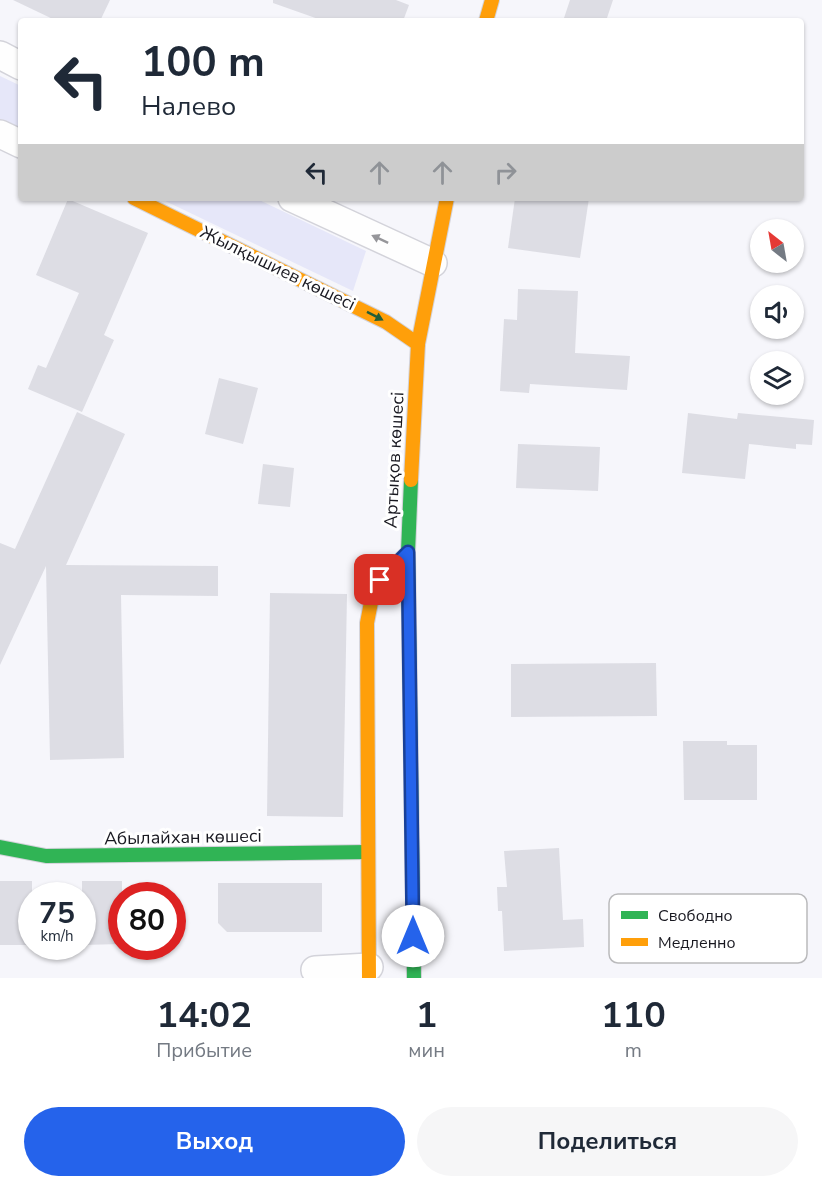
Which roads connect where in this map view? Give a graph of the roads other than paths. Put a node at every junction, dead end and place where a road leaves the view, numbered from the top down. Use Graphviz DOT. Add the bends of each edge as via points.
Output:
graph roads {
  1 [pos="492,0"];
  2 [pos="487,18"];
  3 [pos="0,55"];
  4 [pos="18,64"];
  5 [pos="0,134"];
  6 [pos="18,143"];
  7 [pos="140,201"];
  8 [pos="299,201"];
  9 [pos="446,201"];
  10 [pos="433,263"];
  11 [pos="418,344"];
  12 [pos="408,552"];
  13 [pos="0,847"];
  14 [pos="368,852"];
  15 [pos="315,970"];
  16 [pos="369,973"];
  17 [pos="414,978"];
  1 -- 2 [label="main road"];
  3 -- 4 [label="street"];
  5 -- 6 [label="street"];
  7 -- 11 [label="main road, Жылқышиев көшесі, one-way" via="376,316"];
  10 -- 8 [label="street, one-way"];
  9 -- 10 [label="main road, Артықов көшесі"];
  10 -- 11 [label="main road, Артықов көшесі"];
  11 -- 12 [label="main road, Артықов көшесі"];
  12 -- 14 [label="main road" via="373,592 367,623"];
  12 -- 17 [label="main road, Артықов көшесі"];
  13 -- 14 [label="main road, Абылайхан көшесі" via="46,856"];
  14 -- 16 [label="main road"];
  15 -- 16 [label="street"];
}
